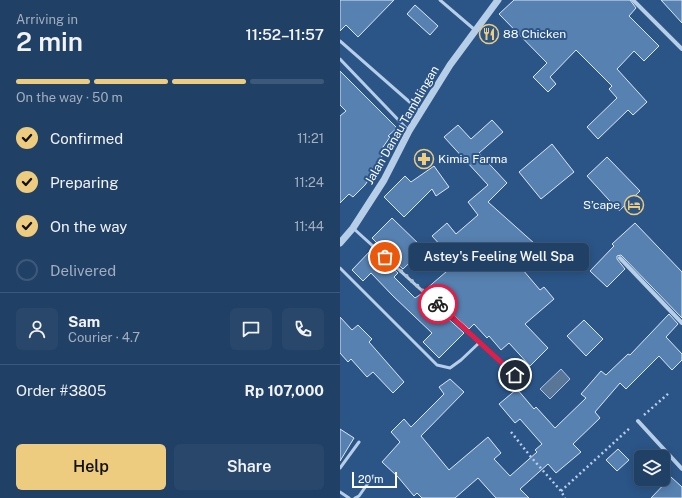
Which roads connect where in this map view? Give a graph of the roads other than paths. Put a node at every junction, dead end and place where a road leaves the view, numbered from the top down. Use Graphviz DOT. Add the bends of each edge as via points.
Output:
graph roads {
  1 [pos="440,0"];
  2 [pos="498,0"];
  3 [pos="633,0"];
  4 [pos="475,30"];
  5 [pos="340,41"];
  6 [pos="682,49"];
  7 [pos="340,59"];
  8 [pos="420,112"];
  9 [pos="410,131"];
  10 [pos="353,228"];
  11 [pos="340,243"];
  12 [pos="620,258"];
  13 [pos="340,268"];
  14 [pos="682,323"];
  15 [pos="480,342"];
  16 [pos="515,375"];
  17 [pos="638,421"];
  18 [pos="359,442"];
  19 [pos="340,468"];
  20 [pos="682,469"];
  21 [pos="373,476"];
  22 [pos="340,492"];
  23 [pos="350,498"];
  24 [pos="355,498"];
  1 -- 4 [label="lane"];
  2 -- 4 [label="street, Jalan Danau Tamblingan"];
  3 -- 6 [label="street"];
  4 -- 8 [label="street, Jalan Danau Tamblingan"];
  5 -- 8 [label="lane"];
  7 -- 9 [label="lane"];
  8 -- 9 [label="street, Jalan Danau Tamblingan"];
  9 -- 10 [label="street, Jalan Danau Tamblingan" via="384,180"];
  10 -- 11 [label="street, Jalan Danau Tamblingan"];
  10 -- 15 [label="lane"];
  12 -- 14 [label="street"];
  13 -- 15 [label="lane" via="437,365 450,368"];
  15 -- 16 [label="lane"];
  17 -- 20 [label="street"];
  18 -- 19 [label="lane"];
  21 -- 24 [label="lane"];
  22 -- 23 [label="lane"];
}
